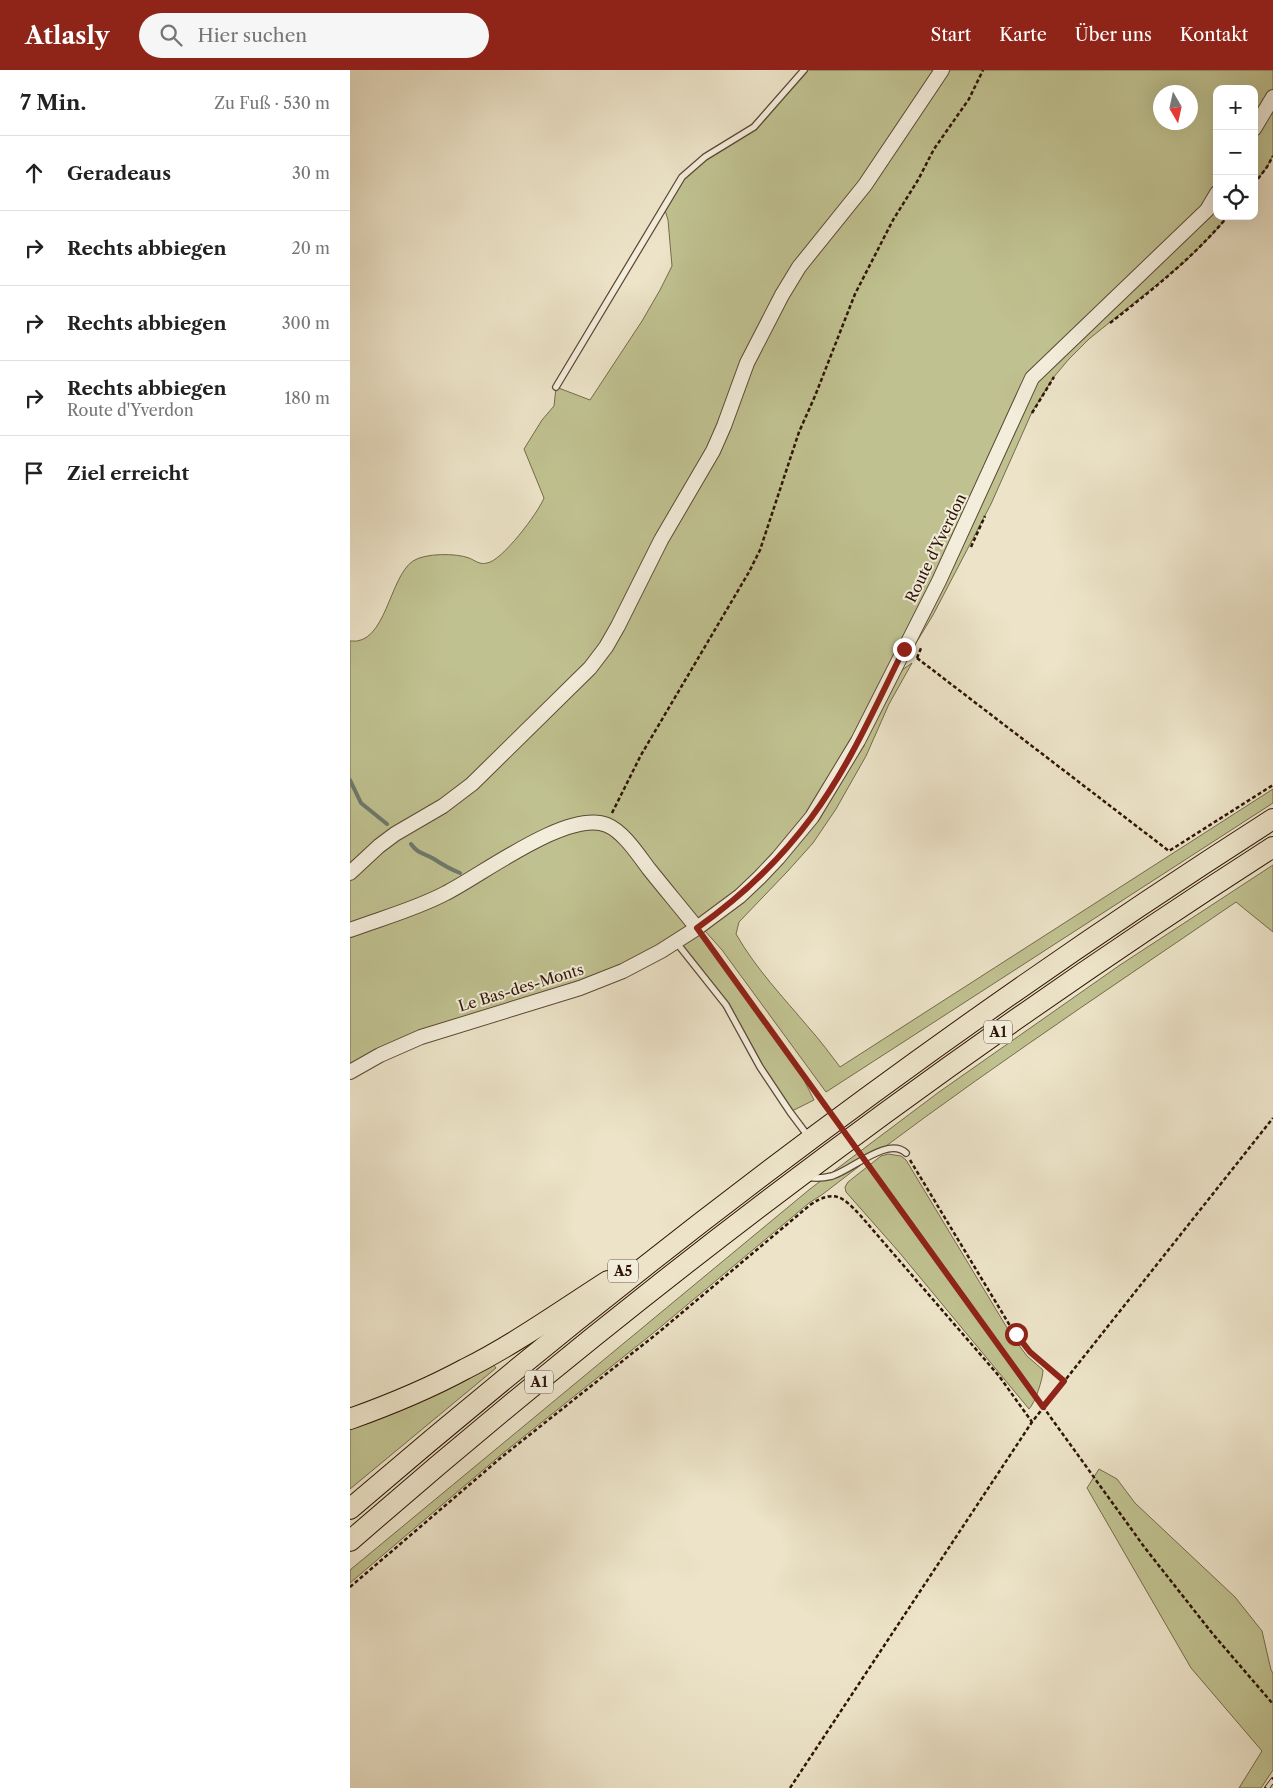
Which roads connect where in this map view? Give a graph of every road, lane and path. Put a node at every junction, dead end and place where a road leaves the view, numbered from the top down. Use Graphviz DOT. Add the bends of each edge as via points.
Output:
graph roads {
  1 [pos="804,70"];
  2 [pos="942,70"];
  3 [pos="983,70"];
  4 [pos="1273,97"];
  5 [pos="1258,122"];
  6 [pos="1273,156"];
  7 [pos="1258,179"];
  8 [pos="1213,200"];
  9 [pos="1225,220"];
  10 [pos="1109,324"];
  11 [pos="1058,372"];
  12 [pos="556,387"];
  13 [pos="1029,420"];
  14 [pos="987,512"];
  15 [pos="969,552"];
  16 [pos="924,642"];
  17 [pos="904,649"];
  18 [pos="917,658"];
  19 [pos="1273,785"];
  20 [pos="1273,819"];
  21 [pos="607,825"];
  22 [pos="1273,847"];
  23 [pos="350,873"];
  24 [pos="697,928"];
  25 [pos="350,930"];
  26 [pos="676,942"];
  27 [pos="350,1072"];
  28 [pos="1273,1118"];
  29 [pos="810,1139"];
  30 [pos="906,1154"];
  31 [pos="801,1176"];
  32 [pos="698,1224"];
  33 [pos="1064,1381"];
  34 [pos="1043,1407"];
  35 [pos="350,1419"];
  36 [pos="1032,1422"];
  37 [pos="350,1509"];
  38 [pos="350,1541"];
  39 [pos="350,1586"];
  40 [pos="1273,1704"];
  41 [pos="790,1788"];
  1 -- 12 [label="lane" via="754,127 705,157 682,177"];
  2 -- 23 [label="street" via="865,184 799,267 782,295 747,363 713,451 661,540 618,626 590,668 472,784 443,806 395,834"];
  3 -- 21 [label="path" via="970,99 934,149 871,260 799,432 760,550 641,755"];
  4 -- 5 [label="street"];
  6 -- 7 [label="path"];
  8 -- 17 [label="street, Route d'Yverdon" via="1207,210 1032,378 956,546"];
  9 -- 10 [label="path" via="1186,261"];
  11 -- 13 [label="path"];
  14 -- 15 [label="path"];
  16 -- 18 [label="path"];
  17 -- 18 [label="path"];
  17 -- 24 [label="street, Route d'Yverdon" via="843,766 812,817 760,877"];
  18 -- 19 [label="path" via="1169,851"];
  20 -- 29 [label="highway, A1" via="1043,972"];
  21 -- 24 [label="street" via="626,840"];
  21 -- 25 [label="street" via="586,823 564,829 527,846 447,893"];
  22 -- 31 [label="highway, A1" via="1020,1017"];
  24 -- 26 [label="street, Le Bas-des-Monts"];
  24 -- 34 [label="path, bridge"];
  26 -- 27 [label="street, Le Bas-des-Monts" via="602,980 438,1031 392,1049"];
  26 -- 29 [label="lane" via="726,1005 765,1074"];
  28 -- 33 [label="path"];
  29 -- 32 [label="highway, A1"];
  30 -- 31 [label="lane" via="897,1148 886,1149 833,1176"];
  30 -- 33 [label="path" via="1016,1334 1030,1352"];
  31 -- 38 [label="highway, A1" via="592,1338"];
  32 -- 35 [label="highway, A5" via="490,1356 432,1386"];
  32 -- 37 [label="highway, A1" via="506,1377"];
  33 -- 34 [label="path"];
  34 -- 36 [label="path"];
  34 -- 40 [label="path" via="1178,1591"];
  36 -- 39 [label="path" via="999,1376 860,1215 838,1196 831,1195 810,1205 503,1456"];
  36 -- 41 [label="path"];
}
